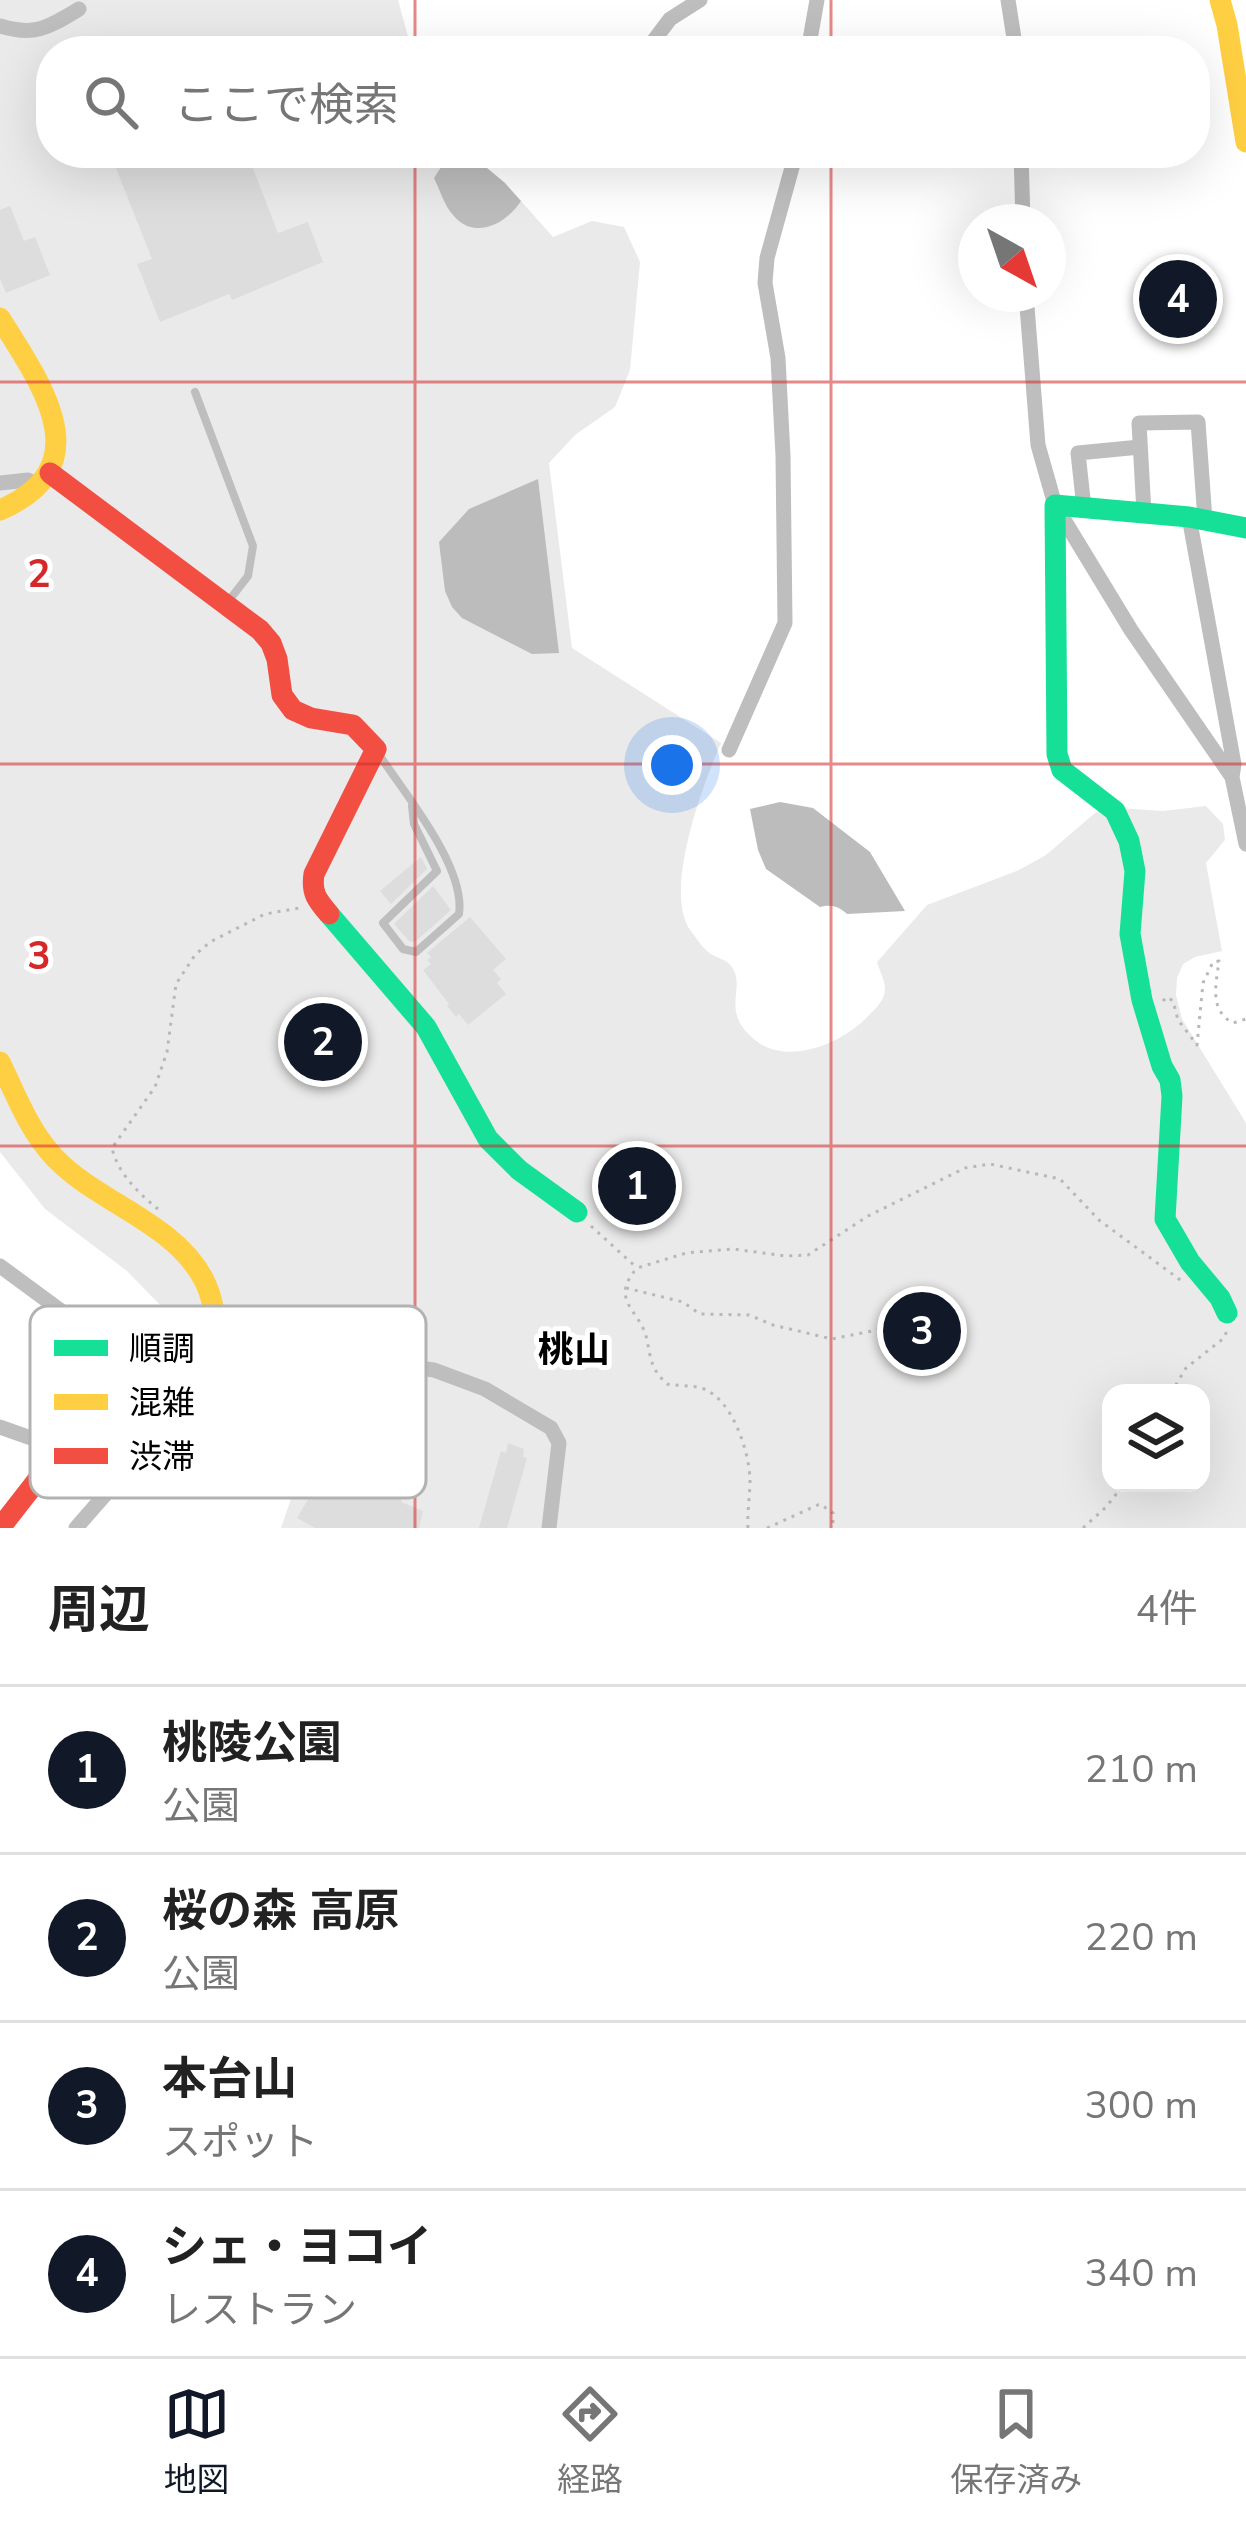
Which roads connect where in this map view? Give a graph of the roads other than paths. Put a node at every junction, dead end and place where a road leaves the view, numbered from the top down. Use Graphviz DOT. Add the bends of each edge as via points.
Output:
graph roads {
  1 [pos="700,0"];
  2 [pos="817,0"];
  3 [pos="1006,0"];
  4 [pos="1223,0"];
  5 [pos="79,9"];
  6 [pos="1236,23"];
  7 [pos="0,26"];
  8 [pos="657,36"];
  9 [pos="811,36"];
  10 [pos="1013,36"];
  11 [pos="1246,142"];
  12 [pos="792,168"];
  13 [pos="1021,168"];
  14 [pos="1022,204"];
  15 [pos="1027,312"];
  16 [pos="0,318"];
  17 [pos="195,392"];
  18 [pos="1140,447"];
  19 [pos="45,479"];
  20 [pos="0,483"];
  21 [pos="1055,505"];
  22 [pos="1084,508"];
  23 [pos="0,510"];
  24 [pos="1144,513"];
  25 [pos="1197,519"];
  26 [pos="1246,528"];
  27 [pos="226,604"];
  28 [pos="376,749"];
  29 [pos="730,749"];
  30 [pos="1232,777"];
  31 [pos="412,806"];
  32 [pos="1246,844"];
  33 [pos="0,1062"];
  34 [pos="577,1212"];
  35 [pos="0,1266"];
  36 [pos="54,1306"];
  37 [pos="212,1306"];
  38 [pos="1227,1312"];
  39 [pos="426,1369"];
  40 [pos="0,1426"];
  41 [pos="30,1437"];
  42 [pos="30,1489"];
  43 [pos="102,1498"];
  44 [pos="5,1521"];
  45 [pos="76,1528"];
  46 [pos="549,1528"];
  1 -- 8 [label="street"];
  2 -- 9 [label="street"];
  3 -- 10 [label="street"];
  4 -- 6 [label="street"];
  5 -- 7 [label="street" via="44,29"];
  6 -- 11 [label="street"];
  12 -- 29 [label="street" via="765,283 778,358 785,623"];
  13 -- 14 [label="street"];
  15 -- 21 [label="street" via="1038,445"];
  16 -- 19 [label="street" via="58,430"];
  17 -- 27 [label="lane" via="253,546 248,576"];
  18 -- 22 [label="street" via="1078,453"];
  18 -- 24 [label="street"];
  18 -- 25 [label="street" via="1139,423 1198,422"];
  19 -- 20 [label="street"];
  19 -- 23 [label="street"];
  19 -- 27 [label="street"];
  21 -- 22 [label="street"];
  21 -- 30 [label="street"];
  21 -- 38 [label="street" via="1057,754 1062,770 1115,811 1130,842 1130,934 1172,1096 1165,1219"];
  22 -- 24 [label="street"];
  24 -- 25 [label="street"];
  25 -- 26 [label="street"];
  25 -- 30 [label="street"];
  27 -- 28 [label="street" via="271,643 293,710 353,725"];
  28 -- 31 [label="lane"];
  28 -- 34 [label="street" via="312,887 426,1027 488,1139"];
  30 -- 32 [label="street"];
  31 -- 31 [label="lane" via="450,867 461,904 416,952 403,949 383,923 437,871"];
  33 -- 37 [label="street" via="55,1157 184,1251"];
  35 -- 36 [label="street"];
  39 -- 46 [label="street" via="485,1389 550,1428 560,1443"];
  40 -- 41 [label="street"];
  42 -- 44 [label="street"];
  43 -- 45 [label="street"];
}
